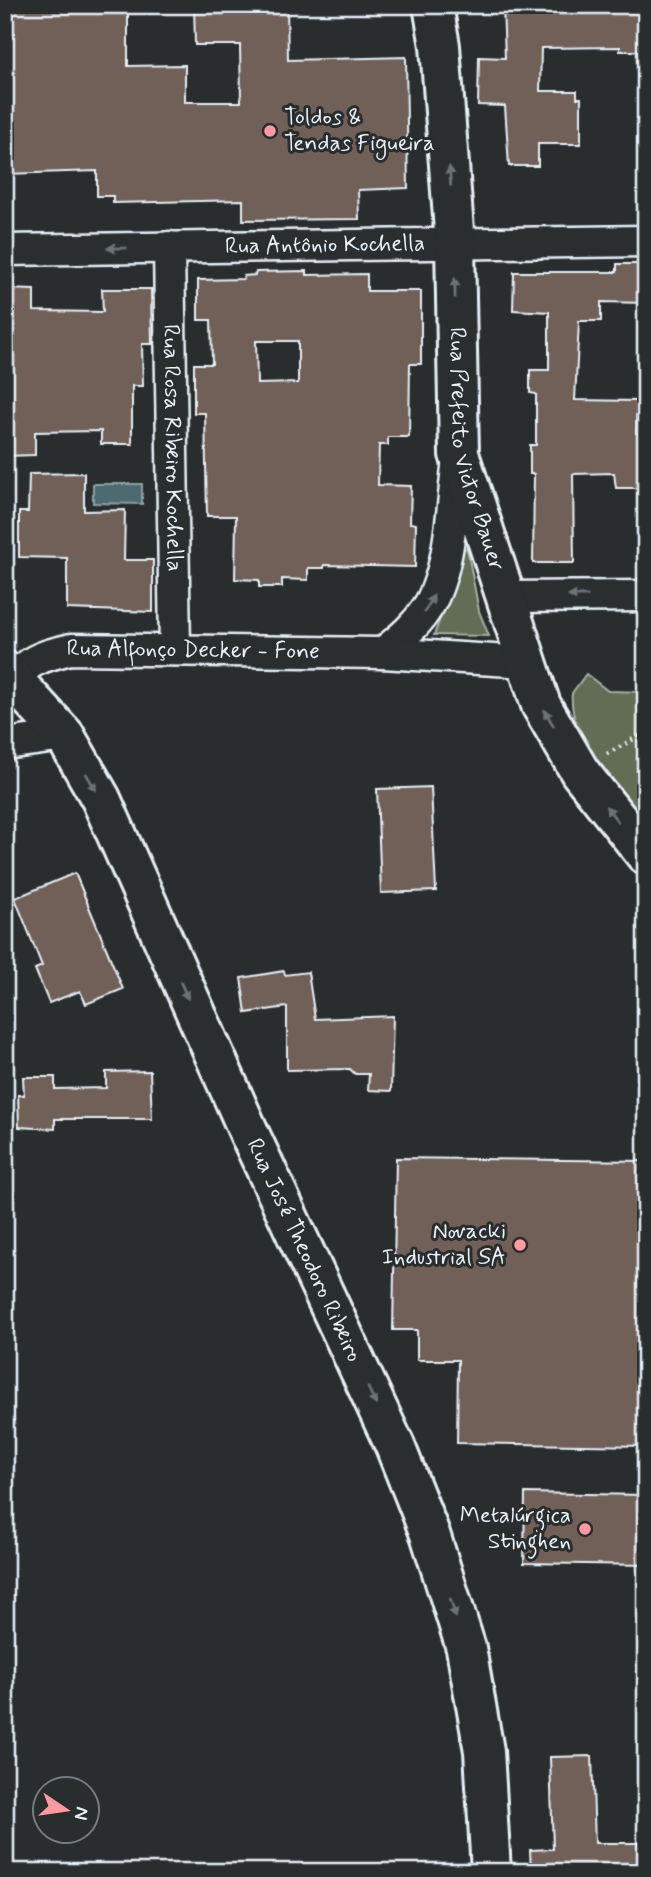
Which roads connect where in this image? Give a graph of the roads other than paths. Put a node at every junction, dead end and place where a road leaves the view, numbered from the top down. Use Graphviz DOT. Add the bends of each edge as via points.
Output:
graph roads {
  1 [pos="433,5"];
  2 [pos="646,241"];
  3 [pos="455,244"];
  4 [pos="169,247"];
  5 [pos="5,250"];
  6 [pos="459,454"];
  7 [pos="646,596"];
  8 [pos="504,597"];
  9 [pos="175,650"];
  10 [pos="383,653"];
  11 [pos="526,662"];
  12 [pos="8,682"];
  13 [pos="65,736"];
  14 [pos="5,744"];
  15 [pos="646,855"];
  16 [pos="491,1872"];
  3 -- 1 [label="main road, Rua Prefeito Victor Bauer, one-way"];
  2 -- 3 [label="street, Rua Antônio Kochella"];
  3 -- 4 [label="street, Rua Antônio Kochella"];
  6 -- 3 [label="main road, Rua Prefeito Victor Bauer, one-way"];
  4 -- 5 [label="street, Rua Antônio Kochella, one-way"];
  4 -- 9 [label="street, Rua Rosa Ribeiro Kochella"];
  6 -- 8 [label="main road, Rua Prefeito Victor Bauer"];
  10 -- 6 [label="street, one-way" via="427,610 439,585"];
  7 -- 8 [label="street, one-way"];
  8 -- 11 [label="main road, Rua Prefeito Victor Bauer"];
  9 -- 10 [label="street, Rua Alfonço Decker - Fone"];
  9 -- 12 [label="street, Rua Alfonço Decker - Fone" via="71,649 45,655"];
  10 -- 11 [label="street, Rua Alfonço Decker - Fone"];
  15 -- 11 [label="main road, Rua Prefeito Victor Bauer, one-way" via="580,772 541,705"];
  12 -- 13 [label="main road, Rua José Theodoro Ribeiro"];
  13 -- 14 [label="street"];
  13 -- 16 [label="main road, Rua José Theodoro Ribeiro, one-way" via="101,799 395,1446 430,1534 466,1648 484,1751"];
}
